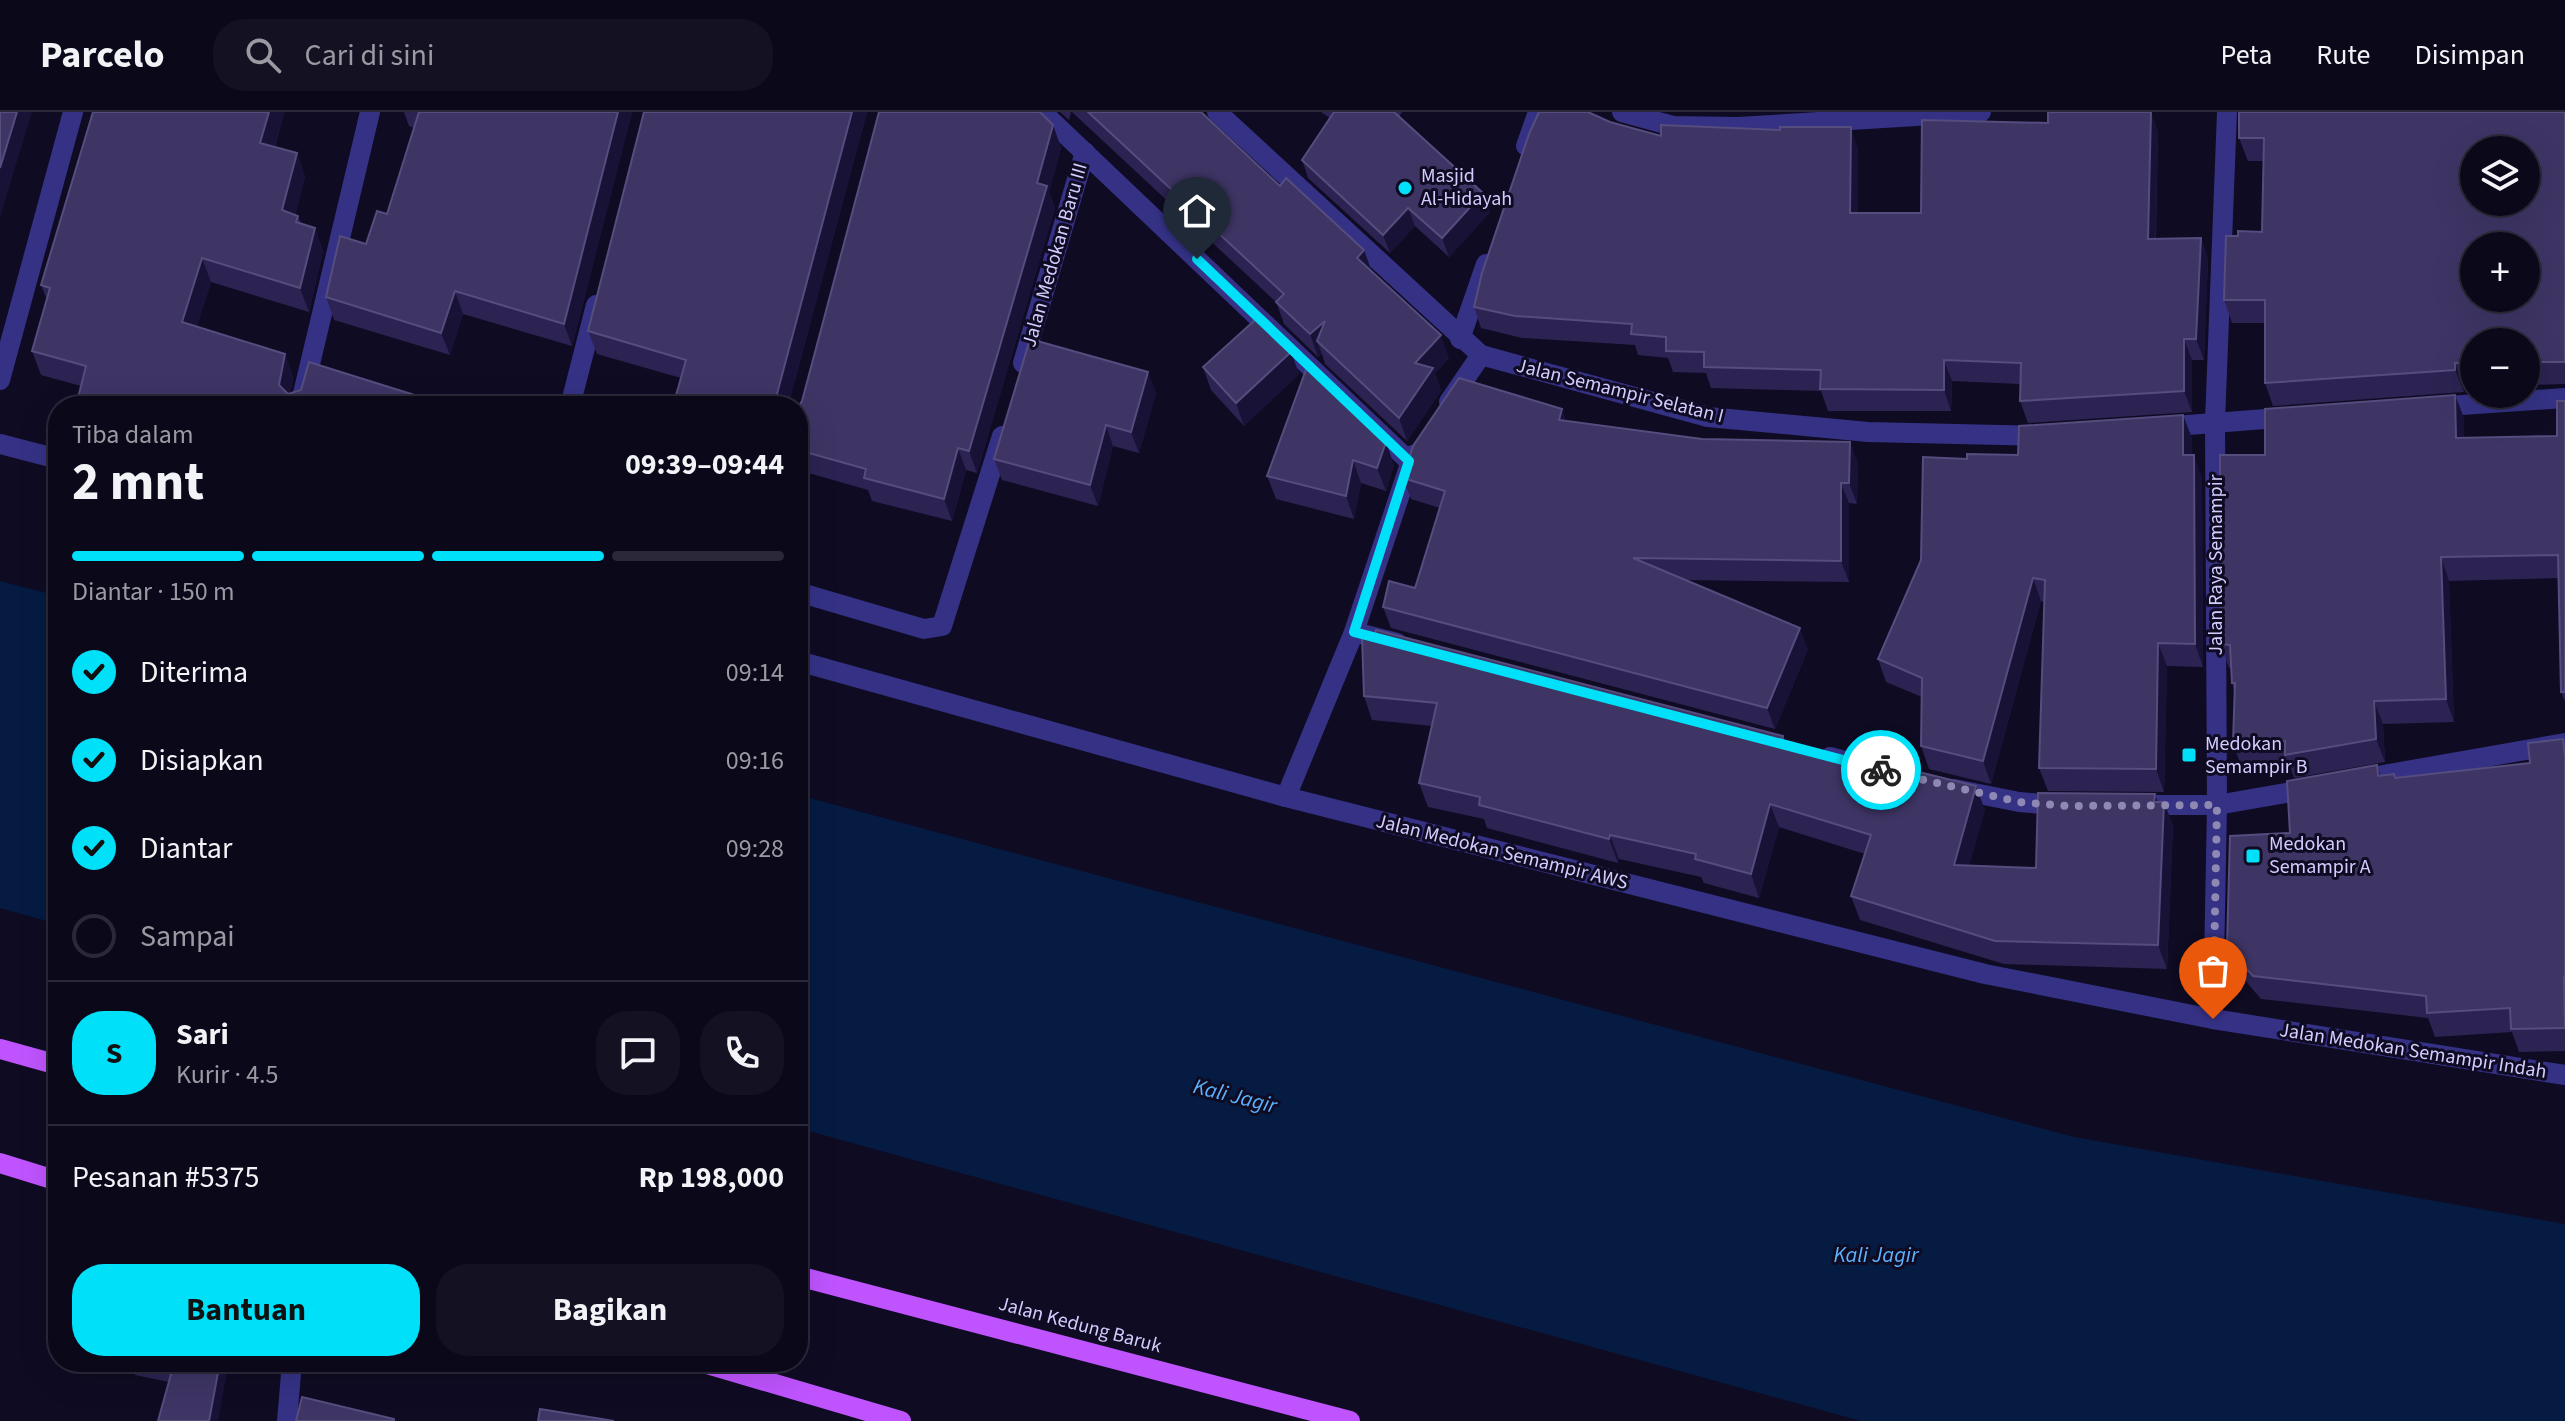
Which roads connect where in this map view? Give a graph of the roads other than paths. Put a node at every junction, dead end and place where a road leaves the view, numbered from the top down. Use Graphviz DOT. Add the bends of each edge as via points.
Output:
graph roads {
  1 [pos="73,112"];
  2 [pos="370,112"];
  3 [pos="1042,112"];
  4 [pos="1217,112"];
  5 [pos="1538,112"];
  6 [pos="1622,112"];
  7 [pos="1981,112"];
  8 [pos="2227,112"];
  9 [pos="1085,152"];
  10 [pos="1519,169"];
  11 [pos="1494,240"];
  12 [pos="601,282"];
  13 [pos="1460,339"];
  14 [pos="1481,355"];
  15 [pos="1019,377"];
  16 [pos="0,380"];
  17 [pos="302,396"];
  18 [pos="572,396"];
  19 [pos="2565,398"];
  20 [pos="2413,408"];
  21 [pos="2306,416"];
  22 [pos="1006,422"];
  23 [pos="2215,422"];
  24 [pos="2148,428"];
  25 [pos="2057,434"];
  26 [pos="0,444"];
  27 [pos="48,456"];
  28 [pos="1409,461"];
  29 [pos="808,595"];
  30 [pos="1354,632"];
  31 [pos="1415,648"];
  32 [pos="808,664"];
  33 [pos="2565,743"];
  34 [pos="1813,752"];
  35 [pos="1286,797"];
  36 [pos="2127,805"];
  37 [pos="2217,805"];
  38 [pos="2082,806"];
  39 [pos="2213,1019"];
  40 [pos="0,1049"];
  41 [pos="48,1062"];
  42 [pos="2565,1075"];
  43 [pos="0,1163"];
  44 [pos="48,1178"];
  45 [pos="808,1279"];
  46 [pos="291,1372"];
  47 [pos="734,1372"];
  48 [pos="287,1421"];
  49 [pos="901,1421"];
  50 [pos="1350,1421"];
  1 -- 16 [label="street"];
  2 -- 17 [label="street"];
  3 -- 9 [label="street"];
  4 -- 13 [label="street, Jalan Semampir Selatan I"];
  5 -- 10 [label="street"];
  6 -- 7 [label="street" via="1673,126 1738,127"];
  8 -- 23 [label="street, Jalan Raya Semampir"];
  9 -- 15 [label="street, Jalan Medokan Baru III"];
  9 -- 28 [label="street"];
  11 -- 13 [label="street"];
  12 -- 18 [label="street"];
  13 -- 14 [label="street, Jalan Semampir Selatan I"];
  14 -- 25 [label="street, Jalan Semampir Selatan I" via="1708,417 1868,432"];
  14 -- 28 [label="street"];
  19 -- 20 [label="street"];
  21 -- 23 [label="street"];
  22 -- 29 [label="street" via="942,626 924,629"];
  23 -- 24 [label="street"];
  23 -- 37 [label="street, Jalan Raya Semampir"];
  26 -- 27 [label="street"];
  28 -- 30 [label="street"];
  30 -- 31 [label="street"];
  30 -- 35 [label="street"];
  32 -- 35 [label="street, Jalan Medokan Semampir AWS"];
  33 -- 37 [label="street"];
  34 -- 38 [label="street" via="1981,796"];
  35 -- 39 [label="street, Jalan Medokan Semampir AWS" via="1985,974"];
  36 -- 37 [label="street"];
  37 -- 39 [label="street, Jalan Raya Semampir"];
  39 -- 42 [label="street, Jalan Medokan Semampir Indah"];
  40 -- 41 [label="main road"];
  43 -- 44 [label="main road"];
  45 -- 50 [label="main road, Jalan Kedung Baruk"];
  46 -- 48 [label="street"];
  47 -- 49 [label="main road"];
}
